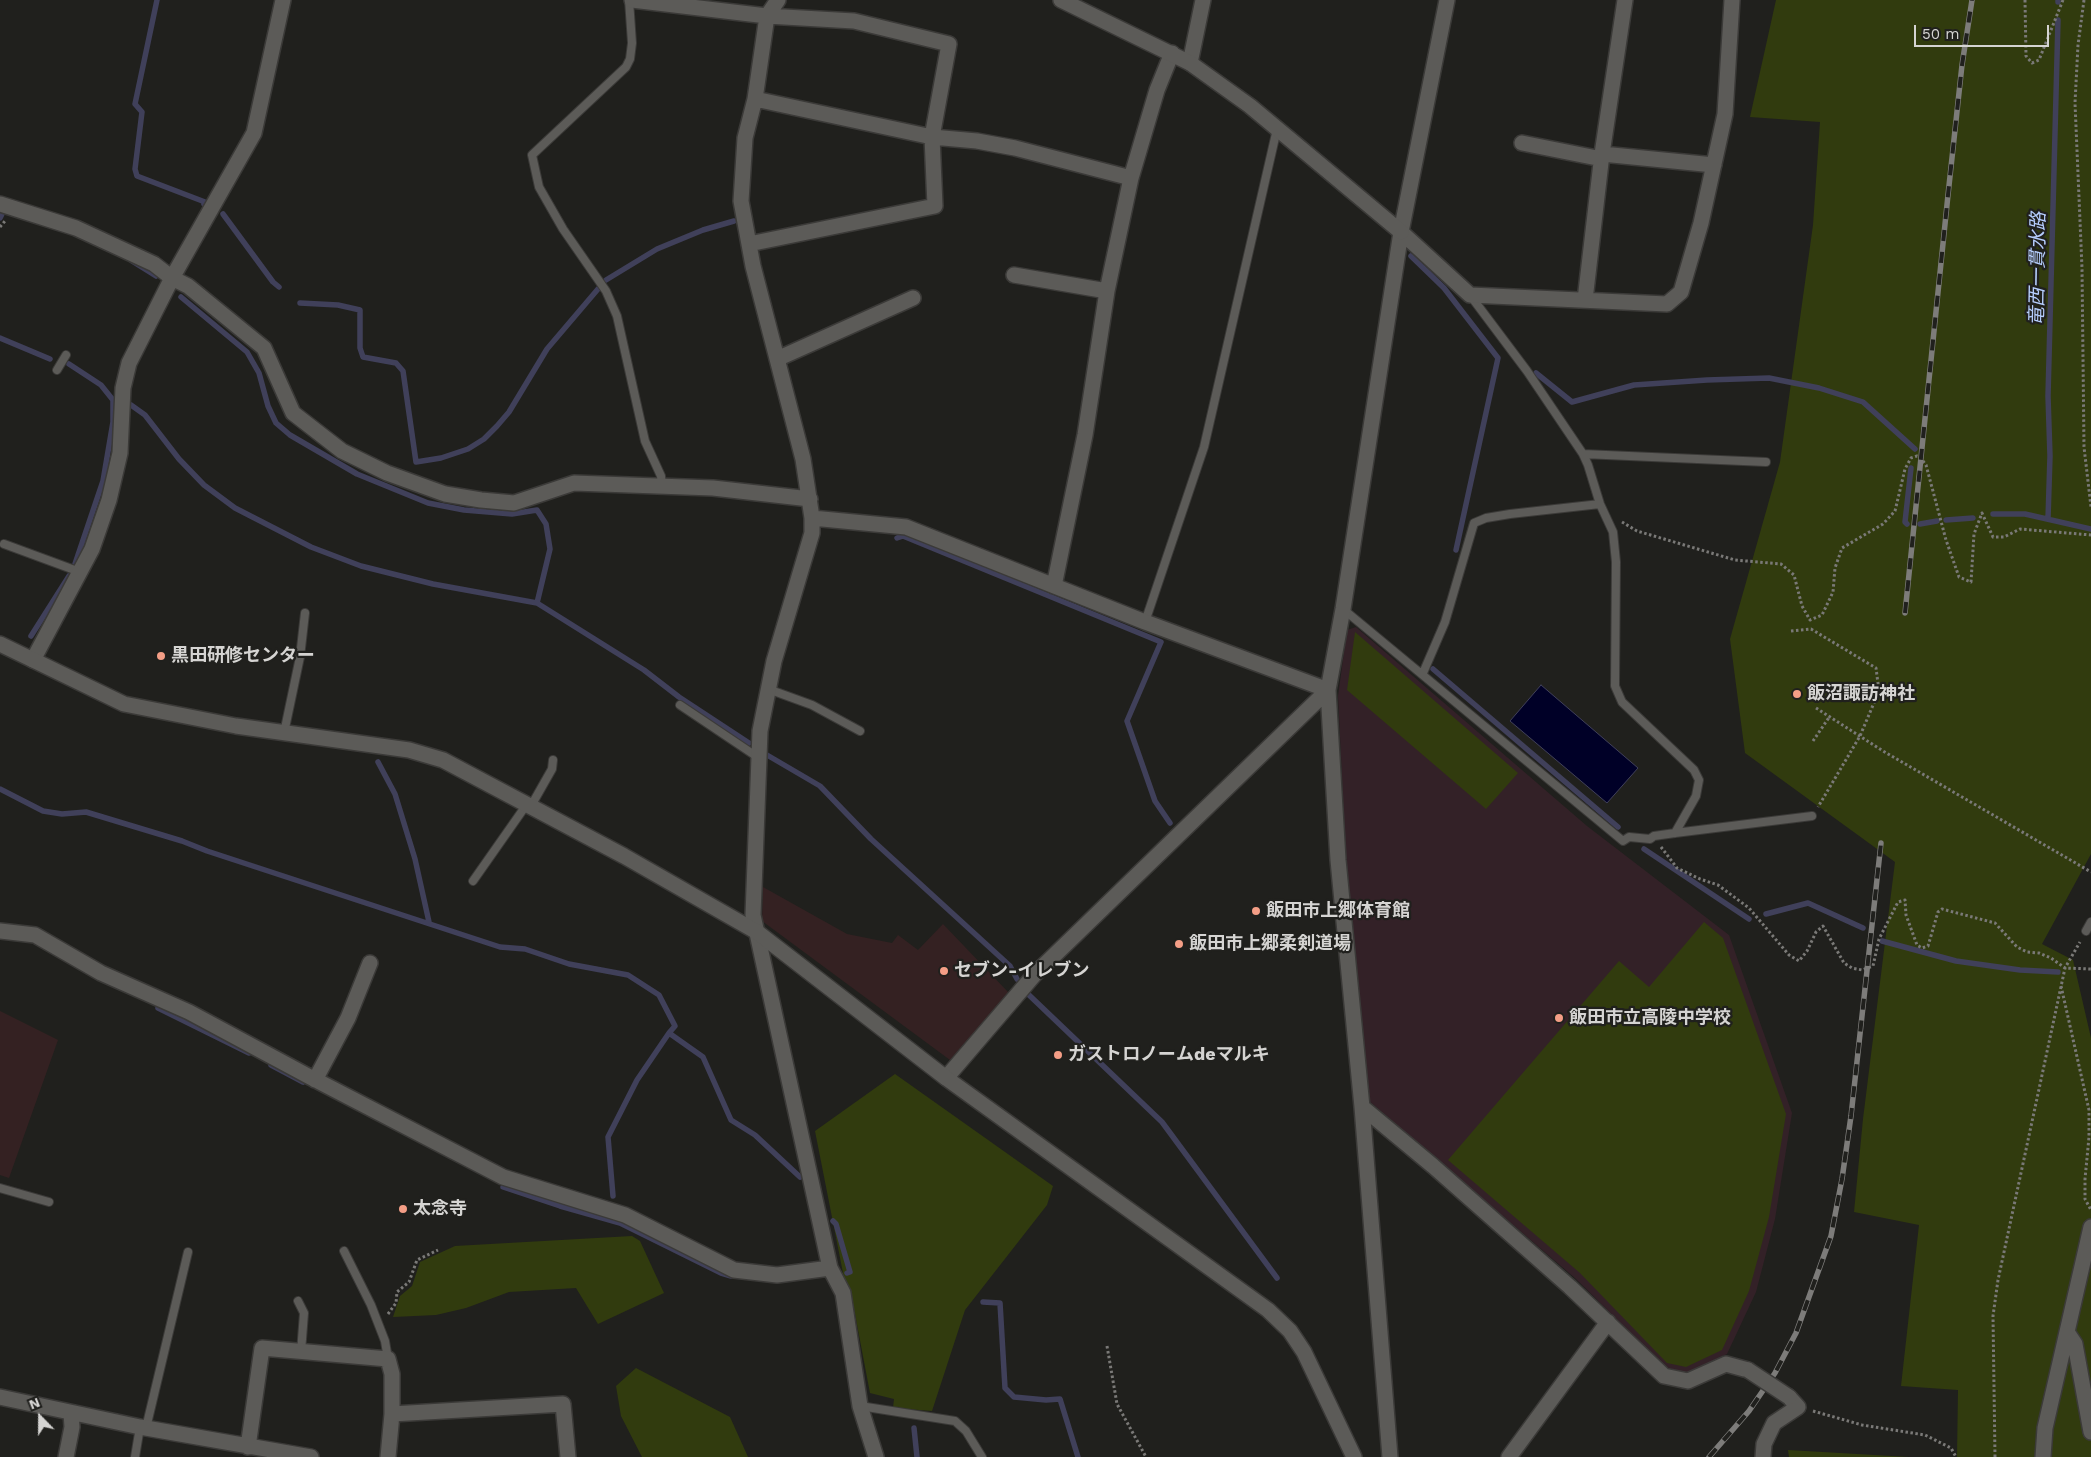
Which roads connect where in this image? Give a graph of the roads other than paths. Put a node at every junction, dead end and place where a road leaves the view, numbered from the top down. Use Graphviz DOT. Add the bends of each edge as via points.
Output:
graph roads {
  1 [pos="283,0"];
  2 [pos="630,0"];
  3 [pos="778,0"];
  4 [pos="1203,0"];
  5 [pos="1447,0"];
  6 [pos="1625,0"];
  7 [pos="1732,0"];
  8 [pos="1067,1"];
  9 [pos="768,16"];
  10 [pos="1172,53"];
  11 [pos="1190,63"];
  12 [pos="755,99"];
  13 [pos="1277,128"];
  14 [pos="932,137"];
  15 [pos="1522,143"];
  16 [pos="1602,156"];
  17 [pos="1714,165"];
  18 [pos="1131,178"];
  19 [pos="0,204"];
  20 [pos="1401,232"];
  21 [pos="749,244"];
  22 [pos="1014,275"];
  23 [pos="172,278"];
  24 [pos="1107,291"];
  25 [pos="1470,295"];
  26 [pos="913,298"];
  27 [pos="1585,300"];
  28 [pos="66,354"];
  29 [pos="777,359"];
  30 [pos="57,370"];
  31 [pos="1583,454"];
  32 [pos="1766,462"];
  33 [pos="662,486"];
  34 [pos="810,499"];
  35 [pos="1600,504"];
  36 [pos="812,518"];
  37 [pos="4,544"];
  38 [pos="80,572"];
  39 [pos="1054,586"];
  40 [pos="1343,609"];
  41 [pos="305,613"];
  42 [pos="1145,622"];
  43 [pos="0,644"];
  44 [pos="33,660"];
  45 [pos="1423,673"];
  46 [pos="768,689"];
  47 [pos="1328,690"];
  48 [pos="680,705"];
  49 [pos="860,732"];
  50 [pos="284,733"];
  51 [pos="759,758"];
  52 [pos="553,760"];
  53 [pos="530,805"];
  54 [pos="1812,816"];
  55 [pos="1675,833"];
  56 [pos="473,881"];
  57 [pos="2091,922"];
  58 [pos="0,930"];
  59 [pos="2086,931"];
  60 [pos="757,932"];
  61 [pos="370,963"];
  62 [pos="946,1078"];
  63 [pos="315,1080"];
  64 [pos="1362,1107"];
  65 [pos="0,1188"];
  66 [pos="49,1202"];
  67 [pos="2091,1228"];
  68 [pos="344,1251"];
  69 [pos="188,1252"];
  70 [pos="830,1268"];
  71 [pos="298,1301"];
  72 [pos="1608,1322"];
  73 [pos="2068,1332"];
  74 [pos="301,1352"];
  75 [pos="388,1359"];
  76 [pos="0,1397"];
  77 [pos="860,1406"];
  78 [pos="71,1413"];
  79 [pos="392,1414"];
  80 [pos="143,1428"];
  81 [pos="2091,1432"];
  82 [pos="248,1447"];
  83 [pos="66,1457"];
  84 [pos="135,1457"];
  85 [pos="311,1457"];
  86 [pos="388,1457"];
  87 [pos="568,1457"];
  88 [pos="876,1457"];
  89 [pos="982,1457"];
  90 [pos="1354,1457"];
  91 [pos="1390,1457"];
  92 [pos="1509,1457"];
  93 [pos="1763,1457"];
  94 [pos="2043,1457"];
  1 -- 23 [label="street" via="254,133"];
  2 -- 9 [label="street"];
  2 -- 33 [label="lane" via="632,43 626,67 532,155 539,188 606,291 617,316 645,441 661,476"];
  3 -- 9 [label="street"];
  4 -- 11 [label="street"];
  5 -- 20 [label="street"];
  6 -- 16 [label="street"];
  7 -- 17 [label="street" via="1725,114"];
  8 -- 10 [label="street"];
  9 -- 12 [label="street"];
  9 -- 14 [label="street" via="854,21 949,44"];
  10 -- 11 [label="street"];
  10 -- 18 [label="street" via="1157,90"];
  11 -- 13 [label="street"];
  12 -- 14 [label="street"];
  12 -- 21 [label="street" via="745,138 741,201"];
  13 -- 20 [label="street"];
  13 -- 42 [label="lane" via="1204,447"];
  14 -- 18 [label="street" via="1014,148"];
  14 -- 21 [label="street" via="935,206"];
  15 -- 16 [label="street"];
  16 -- 17 [label="street"];
  16 -- 27 [label="street"];
  17 -- 27 [label="street" via="1681,292 1667,304"];
  18 -- 24 [label="street"];
  19 -- 23 [label="street" via="76,228 154,264"];
  20 -- 25 [label="street"];
  20 -- 40 [label="street"];
  21 -- 29 [label="street"];
  22 -- 24 [label="street"];
  23 -- 33 [label="street" via="188,286 264,348 293,413 342,451 387,473 445,494 514,503 574,483"];
  23 -- 38 [label="street" via="129,362 123,388 120,453 109,500 92,549"];
  24 -- 39 [label="street" via="1085,435"];
  25 -- 27 [label="street"];
  25 -- 31 [label="lane"];
  26 -- 29 [label="street"];
  28 -- 30 [label="lane"];
  29 -- 34 [label="street"];
  31 -- 32 [label="lane"];
  31 -- 35 [label="lane"];
  33 -- 34 [label="street"];
  34 -- 36 [label="street"];
  35 -- 45 [label="lane" via="1510,514 1474,523 1445,622"];
  35 -- 55 [label="lane" via="1613,532 1616,562 1615,686 1622,702 1694,770 1699,780 1696,796"];
  36 -- 39 [label="street" via="906,528"];
  36 -- 46 [label="street" via="812,534 790,602"];
  37 -- 38 [label="lane"];
  38 -- 44 [label="street"];
  39 -- 42 [label="street"];
  40 -- 45 [label="lane"];
  40 -- 47 [label="street"];
  41 -- 50 [label="lane" via="300,657"];
  42 -- 47 [label="street"];
  43 -- 44 [label="street"];
  44 -- 50 [label="street" via="124,704"];
  45 -- 55 [label="lane" via="1623,841 1629,837 1650,839"];
  46 -- 49 [label="lane" via="812,705"];
  46 -- 51 [label="street" via="760,731"];
  47 -- 62 [label="street" via="1035,974"];
  47 -- 64 [label="street" via="1338,860"];
  48 -- 51 [label="lane"];
  50 -- 53 [label="street" via="410,750 443,760"];
  51 -- 60 [label="street" via="753,916"];
  52 -- 53 [label="lane" via="552,769"];
  53 -- 56 [label="lane"];
  53 -- 60 [label="street"];
  54 -- 55 [label="lane"];
  57 -- 59 [label="lane"];
  58 -- 63 [label="street" via="35,935 101,973 190,1012"];
  60 -- 62 [label="street"];
  60 -- 70 [label="street"];
  61 -- 63 [label="street" via="348,1018"];
  62 -- 90 [label="street" via="1268,1310 1290,1331 1304,1352"];
  63 -- 70 [label="street" via="503,1177 625,1215 734,1270 777,1275"];
  64 -- 72 [label="street"];
  64 -- 91 [label="street"];
  65 -- 66 [label="lane"];
  67 -- 73 [label="street"];
  68 -- 75 [label="lane" via="371,1305 385,1341"];
  69 -- 80 [label="lane"];
  70 -- 77 [label="street" via="843,1293"];
  71 -- 74 [label="lane" via="304,1313"];
  72 -- 92 [label="street"];
  72 -- 93 [label="street, bridge" via="1664,1376 1688,1381 1726,1364 1748,1370 1794,1402 1774,1423 1764,1444"];
  73 -- 81 [label="street" via="2075,1344"];
  73 -- 94 [label="street" via="2045,1428"];
  74 -- 75 [label="street"];
  74 -- 82 [label="street" via="262,1348"];
  75 -- 79 [label="street" via="392,1374"];
  76 -- 78 [label="street"];
  77 -- 88 [label="street"];
  77 -- 89 [label="lane" via="955,1421 966,1431"];
  78 -- 80 [label="street"];
  78 -- 83 [label="street" via="72,1427"];
  79 -- 86 [label="street"];
  79 -- 87 [label="street" via="564,1404"];
  80 -- 82 [label="street"];
  80 -- 84 [label="lane"];
  82 -- 85 [label="street"];
}
